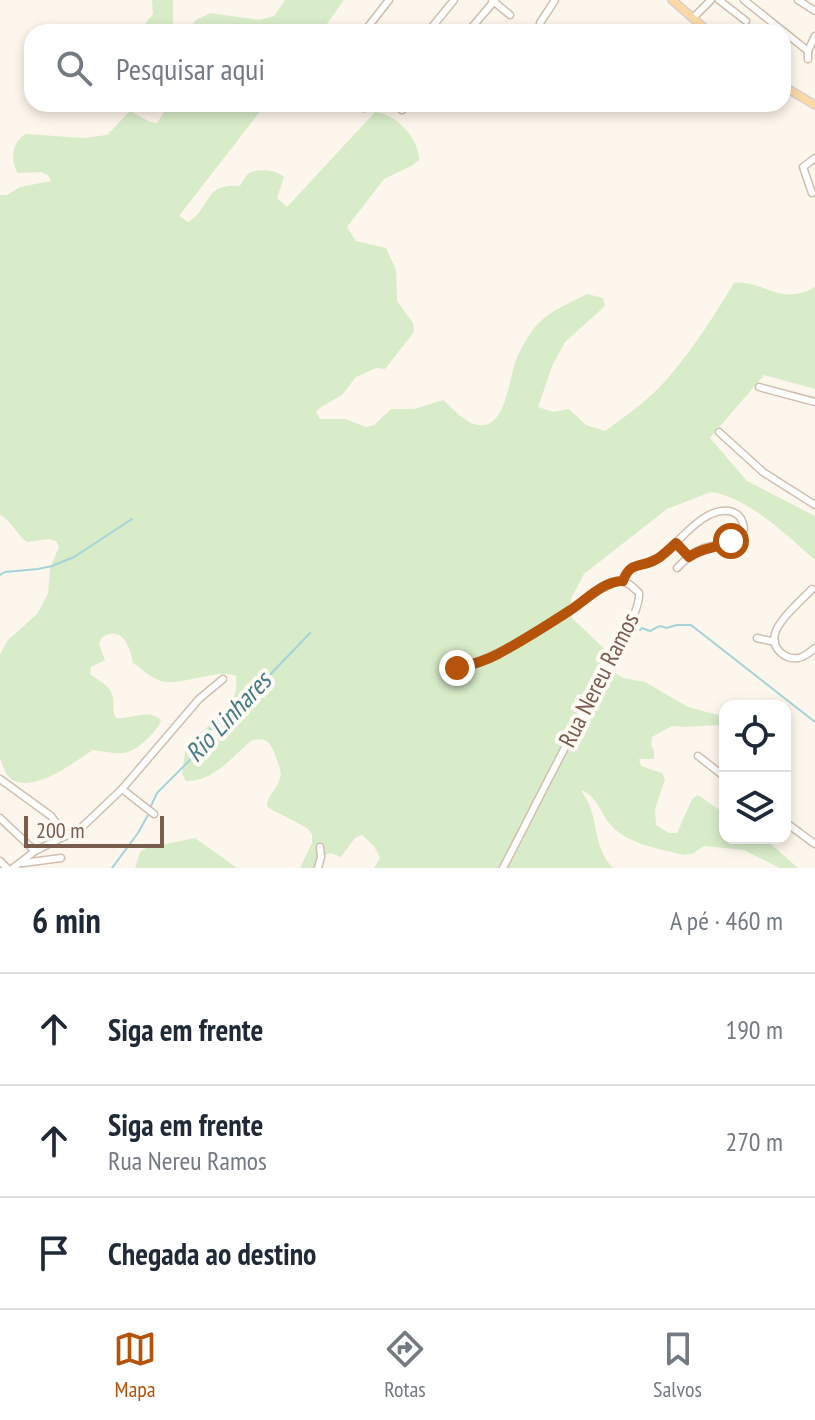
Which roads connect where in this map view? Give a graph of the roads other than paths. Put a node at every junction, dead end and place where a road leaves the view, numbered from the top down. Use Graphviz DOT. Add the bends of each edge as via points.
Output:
graph roads {
  1 [pos="389,0"];
  2 [pos="454,0"];
  3 [pos="493,0"];
  4 [pos="555,0"];
  5 [pos="672,0"];
  6 [pos="711,0"];
  7 [pos="719,0"];
  8 [pos="744,0"];
  9 [pos="798,0"];
  10 [pos="815,11"];
  11 [pos="510,15"];
  12 [pos="693,18"];
  13 [pos="746,21"];
  14 [pos="540,23"];
  15 [pos="370,24"];
  16 [pos="434,24"];
  17 [pos="474,24"];
  18 [pos="700,24"];
  19 [pos="772,24"];
  20 [pos="815,36"];
  21 [pos="791,40"];
  22 [pos="791,91"];
  23 [pos="815,105"];
  24 [pos="815,158"];
  25 [pos="812,193"];
  26 [pos="759,387"];
  27 [pos="815,402"];
  28 [pos="719,432"];
  29 [pos="815,505"];
  30 [pos="676,543"];
  31 [pos="689,557"];
  32 [pos="677,568"];
  33 [pos="623,581"];
  34 [pos="812,589"];
  35 [pos="757,638"];
  36 [pos="775,642"];
  37 [pos="815,648"];
  38 [pos="457,668"];
  39 [pos="223,679"];
  40 [pos="698,756"];
  41 [pos="719,772"];
  42 [pos="0,779"];
  43 [pos="122,789"];
  44 [pos="154,814"];
  45 [pos="0,818"];
  46 [pos="791,826"];
  47 [pos="66,836"];
  48 [pos="815,844"];
  49 [pos="320,847"];
  50 [pos="35,851"];
  51 [pos="61,858"];
  52 [pos="0,861"];
  53 [pos="16,866"];
  54 [pos="7,868"];
  55 [pos="318,868"];
  56 [pos="503,868"];
  1 -- 15 [label="street"];
  2 -- 16 [label="street"];
  3 -- 11 [label="street"];
  3 -- 17 [label="street"];
  4 -- 14 [label="street"];
  5 -- 12 [label="main road"];
  6 -- 12 [label="street"];
  7 -- 13 [label="street"];
  8 -- 19 [label="street"];
  9 -- 10 [label="street"];
  12 -- 18 [label="main road"];
  20 -- 21 [label="street" via="808,55"];
  22 -- 23 [label="main road"];
  24 -- 25 [label="street" via="803,167"];
  26 -- 27 [label="street"];
  28 -- 29 [label="street" via="763,472"];
  30 -- 31 [label="street"];
  30 -- 31 [label="street" via="711,514 734,512 741,518 744,529 739,536"];
  30 -- 33 [label="street" via="656,560 628,570"];
  31 -- 32 [label="street"];
  33 -- 38 [label="street, Rua Nereu Ramos" via="607,585 501,652"];
  33 -- 56 [label="street, Rua Nereu Ramos" via="640,597 630,627"];
  34 -- 36 [label="street" via="775,631"];
  35 -- 36 [label="street"];
  36 -- 37 [label="street" via="789,657 803,657"];
  39 -- 43 [label="street" via="199,699"];
  40 -- 41 [label="street"];
  42 -- 47 [label="street" via="51,816"];
  43 -- 44 [label="street"];
  43 -- 47 [label="street"];
  45 -- 50 [label="street"];
  46 -- 48 [label="street"];
  47 -- 50 [label="street"];
  49 -- 55 [label="street"];
  50 -- 53 [label="street"];
  51 -- 53 [label="street"];
  52 -- 54 [label="street"];
}
